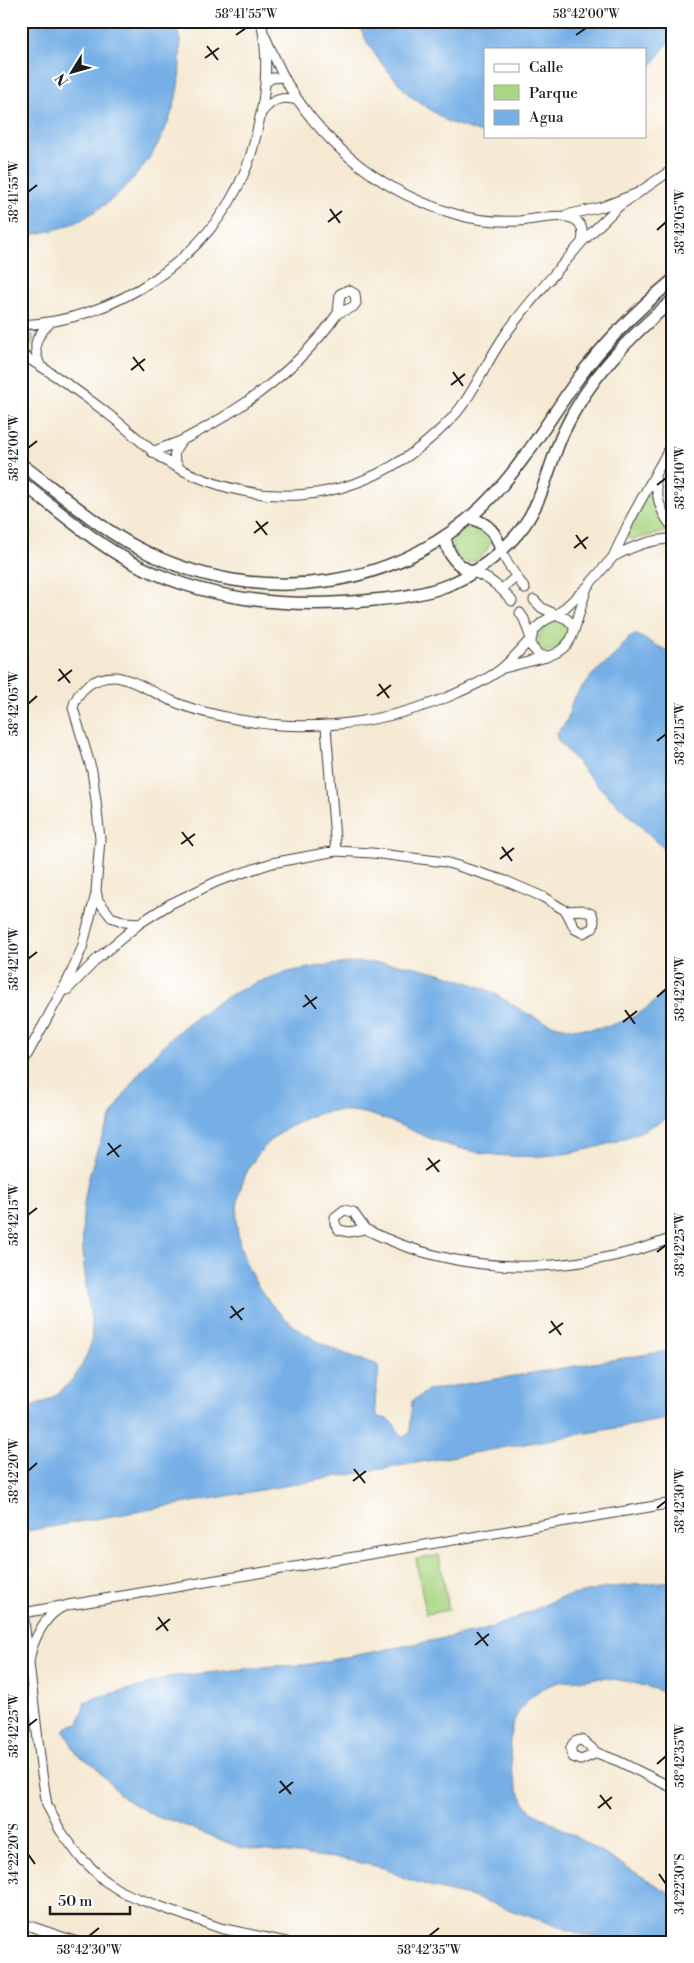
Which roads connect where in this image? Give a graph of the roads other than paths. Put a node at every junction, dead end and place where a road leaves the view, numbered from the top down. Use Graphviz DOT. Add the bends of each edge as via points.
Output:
graph roads {
  1 [pos="261,21"];
  2 [pos="264,34"];
  3 [pos="284,77"];
  4 [pos="266,82"];
  5 [pos="299,101"];
  6 [pos="262,113"];
  7 [pos="673,170"];
  8 [pos="638,193"];
  9 [pos="562,216"];
  10 [pos="582,242"];
  11 [pos="673,280"];
  12 [pos="673,300"];
  13 [pos="338,313"];
  14 [pos="51,322"];
  15 [pos="22,326"];
  16 [pos="21,354"];
  17 [pos="40,365"];
  18 [pos="181,441"];
  19 [pos="673,442"];
  20 [pos="152,452"];
  21 [pos="21,464"];
  22 [pos="180,469"];
  23 [pos="655,476"];
  24 [pos="21,482"];
  25 [pos="470,518"];
  26 [pos="673,527"];
  27 [pos="446,536"];
  28 [pos="673,539"];
  29 [pos="501,551"];
  30 [pos="613,557"];
  31 [pos="473,572"];
  32 [pos="516,577"];
  33 [pos="587,587"];
  34 [pos="502,589"];
  35 [pos="526,589"];
  36 [pos="534,600"];
  37 [pos="512,601"];
  38 [pos="520,612"];
  39 [pos="556,616"];
  40 [pos="574,631"];
  41 [pos="531,639"];
  42 [pos="549,657"];
  43 [pos="501,669"];
  44 [pos="326,726"];
  45 [pos="336,851"];
  46 [pos="96,891"];
  47 [pos="566,911"];
  48 [pos="140,923"];
  49 [pos="58,1001"];
  50 [pos="21,1066"];
  51 [pos="365,1229"];
  52 [pos="673,1238"];
  53 [pos="673,1503"];
  54 [pos="64,1606"];
  55 [pos="22,1613"];
  56 [pos="29,1663"];
  57 [pos="597,1753"];
  58 [pos="673,1788"];
  59 [pos="21,1923"];
  60 [pos="77,1942"];
  61 [pos="286,1942"];
  1 -- 2 [label="street"];
  2 -- 3 [label="street"];
  2 -- 4 [label="street"];
  3 -- 4 [label="street"];
  3 -- 5 [label="street"];
  4 -- 6 [label="street"];
  5 -- 6 [label="street" via="284,97 276,99"];
  5 -- 9 [label="street" via="322,130 361,167 424,204 457,215 487,220 517,221"];
  6 -- 14 [label="street" via="245,172 227,205 194,246 160,276 126,297 90,312"];
  7 -- 8 [label="street"];
  8 -- 9 [label="street" via="602,207"];
  8 -- 10 [label="street" via="619,206"];
  9 -- 10 [label="street" via="571,217 581,225"];
  10 -- 22 [label="street" via="510,328 469,396 453,416 418,449 384,471 331,490 282,496 233,490"];
  11 -- 25 [label="street" via="608,343 578,379 524,459"];
  12 -- 29 [label="street" via="597,376 564,431 537,504 524,526"];
  13 -- 18 [label="street" via="309,348 265,390 231,414"];
  14 -- 15 [label="street"];
  14 -- 17 [label="street" via="39,335 36,344 35,354"];
  16 -- 17 [label="street"];
  17 -- 20 [label="street" via="118,422"];
  18 -- 20 [label="street"];
  18 -- 22 [label="street" via="173,455"];
  19 -- 23 [label="street"];
  20 -- 22 [label="street"];
  21 -- 27 [label="street" via="103,527 140,549 170,563 230,581 262,585 329,582 383,567"];
  23 -- 26 [label="street" via="657,499"];
  23 -- 30 [label="street"];
  24 -- 31 [label="street" via="104,545 139,566 175,582 210,592 276,604 351,603 434,590"];
  25 -- 27 [label="street"];
  25 -- 29 [label="street" via="488,526 499,541"];
  27 -- 31 [label="street" via="453,559"];
  28 -- 30 [label="street" via="646,543"];
  29 -- 31 [label="street"];
  29 -- 32 [label="street"];
  30 -- 33 [label="street"];
  31 -- 34 [label="street"];
  32 -- 34 [label="street"];
  32 -- 35 [label="street"];
  33 -- 39 [label="street"];
  33 -- 40 [label="street"];
  34 -- 37 [label="street"];
  36 -- 39 [label="street"];
  38 -- 41 [label="street"];
  39 -- 40 [label="street" via="572,622"];
  39 -- 41 [label="street" via="543,622"];
  40 -- 42 [label="street" via="565,646"];
  41 -- 42 [label="street" via="535,651"];
  41 -- 43 [label="street"];
  42 -- 43 [label="street"];
  43 -- 44 [label="street" via="468,688 402,713"];
  44 -- 45 [label="street"];
  44 -- 46 [label="street" via="249,721 214,715 117,677 92,682 78,695 73,708 92,771 96,801 100,839"];
  45 -- 47 [label="street" via="445,862 506,881"];
  45 -- 48 [label="street" via="272,863 218,880"];
  46 -- 48 [label="street" via="98,900 111,917"];
  46 -- 49 [label="street" via="82,948"];
  48 -- 49 [label="street" via="98,958"];
  49 -- 50 [label="street"];
  51 -- 52 [label="street" via="427,1254 502,1267 586,1262 627,1254"];
  53 -- 54 [label="street"];
  54 -- 55 [label="street"];
  54 -- 56 [label="street" via="34,1639"];
  55 -- 56 [label="street"];
  56 -- 61 [label="street" via="47,1805 80,1857 122,1892 220,1928"];
  57 -- 58 [label="street"];
  59 -- 60 [label="street"];
}
